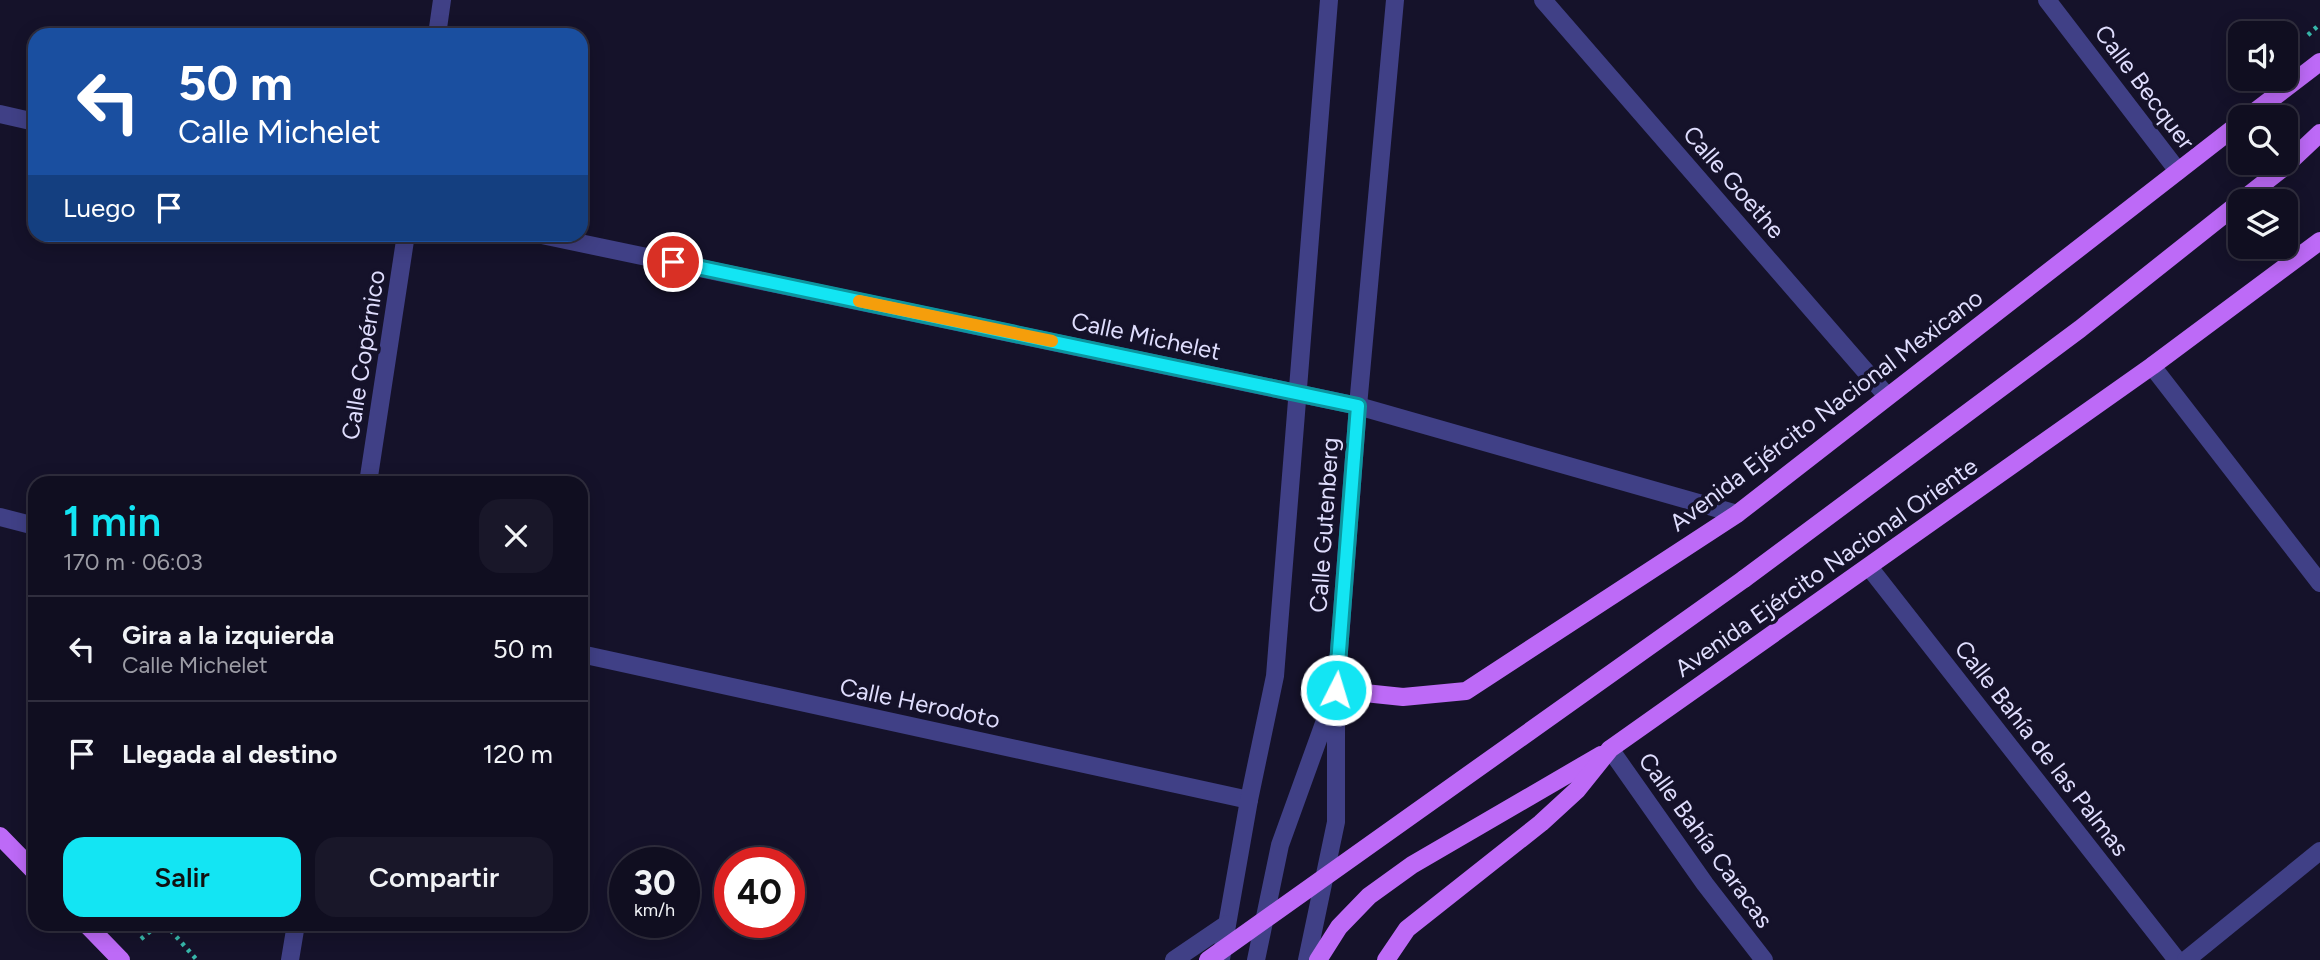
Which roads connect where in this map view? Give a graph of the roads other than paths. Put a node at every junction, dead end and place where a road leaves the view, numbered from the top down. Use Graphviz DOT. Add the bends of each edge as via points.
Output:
graph roads {
  1 [pos="442,0"];
  2 [pos="1329,0"];
  3 [pos="1543,0"];
  4 [pos="2047,0"];
  5 [pos="1389,2"];
  6 [pos="438,28"];
  7 [pos="2320,62"];
  8 [pos="2264,105"];
  9 [pos="0,114"];
  10 [pos="28,120"];
  11 [pos="2228,132"];
  12 [pos="2320,133"];
  13 [pos="2178,171"];
  14 [pos="2257,189"];
  15 [pos="2228,212"];
  16 [pos="2320,241"];
  17 [pos="405,242"];
  18 [pos="575,242"];
  19 [pos="2152,366"];
  20 [pos="1297,392"];
  21 [pos="1887,396"];
  22 [pos="1358,406"];
  23 [pos="369,476"];
  24 [pos="1737,514"];
  25 [pos="0,517"];
  26 [pos="28,524"];
  27 [pos="1869,567"];
  28 [pos="2320,583"];
  29 [pos="588,656"];
  30 [pos="1336,690"];
  31 [pos="1610,750"];
  32 [pos="1249,800"];
  33 [pos="0,836"];
  34 [pos="2320,851"];
  35 [pos="28,865"];
  36 [pos="1227,924"];
  37 [pos="93,931"];
  38 [pos="295,931"];
  39 [pos="121,960"];
  40 [pos="290,960"];
  41 [pos="1174,960"];
  42 [pos="1208,960"];
  43 [pos="1220,960"];
  44 [pos="1256,960"];
  45 [pos="1307,960"];
  46 [pos="1318,960"];
  47 [pos="1386,960"];
  48 [pos="1763,960"];
  49 [pos="2177,960"];
  50 [pos="2186,960"];
  1 -- 6 [label="street"];
  2 -- 20 [label="street, Calle Gutenberg"];
  3 -- 21 [label="street, Calle Goethe"];
  4 -- 13 [label="street, Calle Becquer"];
  5 -- 22 [label="street, Calle Gutenberg"];
  7 -- 8 [label="main road"];
  9 -- 10 [label="street"];
  11 -- 13 [label="main road, Avenida Ejército Nacional Mexicano"];
  12 -- 14 [label="main road"];
  13 -- 21 [label="main road, Avenida Ejército Nacional Mexicano"];
  15 -- 42 [label="main road, bridge" via="2080,329 1744,579"];
  16 -- 19 [label="main road, Avenida Ejército Nacional Oriente"];
  17 -- 23 [label="street, Calle Copérnico"];
  18 -- 20 [label="street, Calle Michelet"];
  19 -- 27 [label="main road, Avenida Ejército Nacional Oriente"];
  19 -- 28 [label="street"];
  20 -- 22 [label="street, Calle Michelet"];
  20 -- 32 [label="street, Calle Gutenberg" via="1275,676"];
  21 -- 24 [label="main road, Avenida Ejército Nacional Mexicano"];
  22 -- 24 [label="street, Calle Michelet"];
  22 -- 30 [label="street, Calle Gutenberg"];
  24 -- 30 [label="main road, Avenida Ejército Nacional Mexicano" via="1466,691 1403,697"];
  25 -- 26 [label="street"];
  27 -- 31 [label="main road, Avenida Ejército Nacional Oriente"];
  27 -- 49 [label="street, Calle Bahía de las Palmas"];
  29 -- 32 [label="street, Calle Herodoto"];
  30 -- 44 [label="street, Calle Gutenberg" via="1280,845"];
  30 -- 45 [label="street" via="1336,822"];
  31 -- 46 [label="main road" via="1412,864 1368,896 1339,927"];
  31 -- 47 [label="main road, Avenida Ejército Nacional Oriente" via="1541,823 1407,929"];
  31 -- 48 [label="street, Calle Bahía Caracas"];
  32 -- 36 [label="street, Calle Gutenberg"];
  33 -- 35 [label="main road"];
  34 -- 50 [label="street"];
  36 -- 41 [label="street"];
  36 -- 43 [label="street, Calle Gutenberg"];
  37 -- 39 [label="main road"];
  38 -- 40 [label="street"];
}
